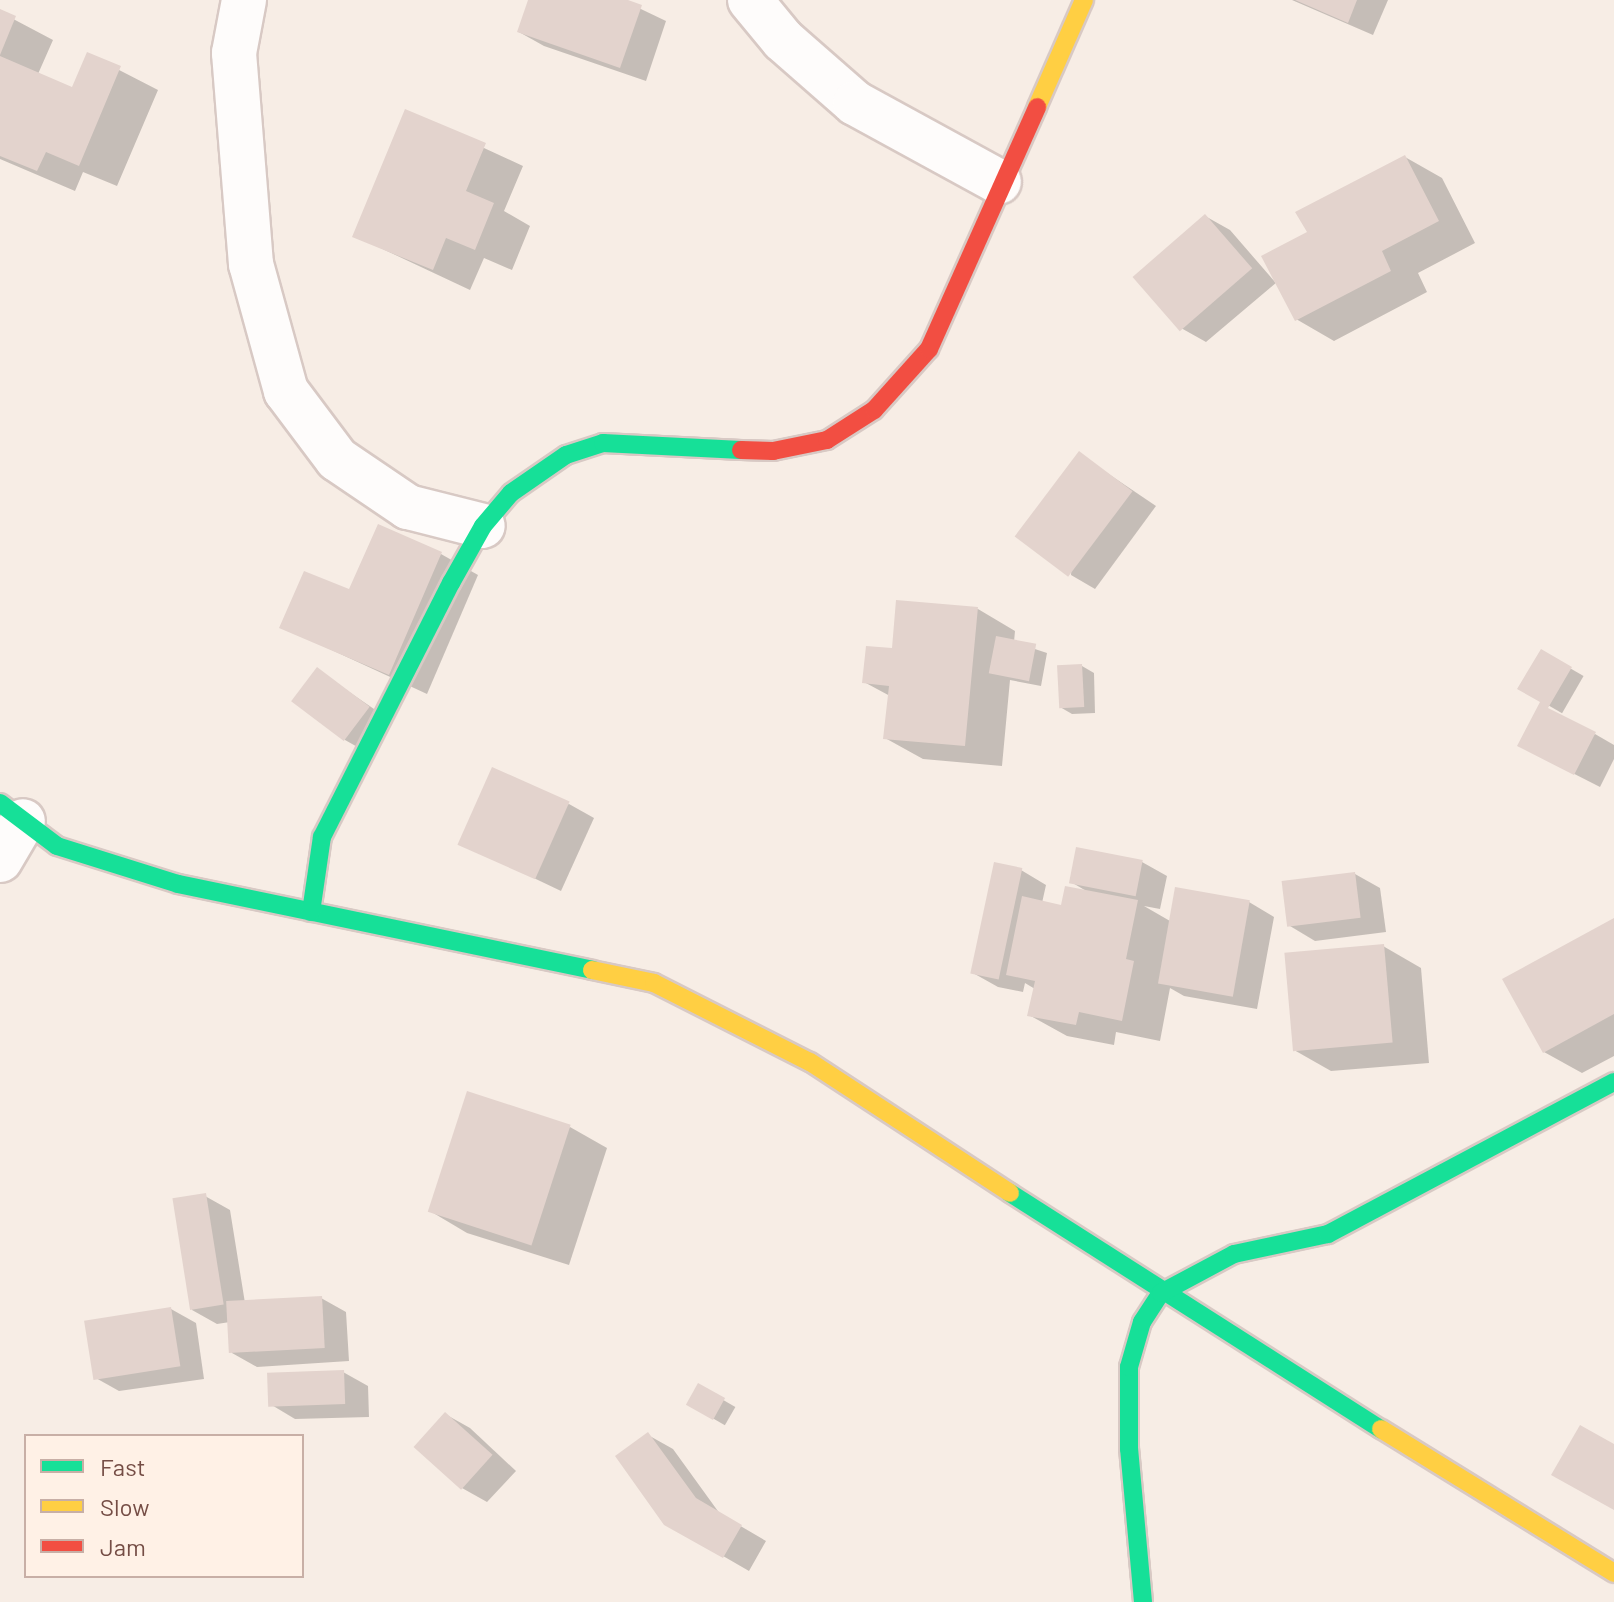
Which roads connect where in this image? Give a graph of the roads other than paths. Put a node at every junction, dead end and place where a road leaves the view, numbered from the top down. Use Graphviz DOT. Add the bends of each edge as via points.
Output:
graph roads {
  1 [pos="244,0"];
  2 [pos="750,0"];
  3 [pos="1084,0"];
  4 [pos="999,182"];
  5 [pos="483,526"];
  6 [pos="12,812"];
  7 [pos="0,860"];
  8 [pos="311,912"];
  9 [pos="1614,1082"];
  10 [pos="1161,1293"];
  11 [pos="1614,1573"];
  12 [pos="1143,1602"];
  1 -- 5 [label="street" via="234,53 251,264 286,391 337,459 408,507"];
  2 -- 4 [label="street" via="783,40 855,103"];
  3 -- 4 [label="street"];
  4 -- 5 [label="street" via="929,349 874,410 827,440 773,451 603,443 566,455 544,470 511,493"];
  5 -- 8 [label="street" via="322,837"];
  6 -- 7 [label="street"];
  6 -- 8 [label="street" via="57,846 163,879"];
  8 -- 10 [label="street" via="654,983 810,1062"];
  9 -- 10 [label="street" via="1328,1234 1234,1254"];
  10 -- 11 [label="street"];
  10 -- 12 [label="street" via="1142,1322 1129,1367 1129,1449"];
}
